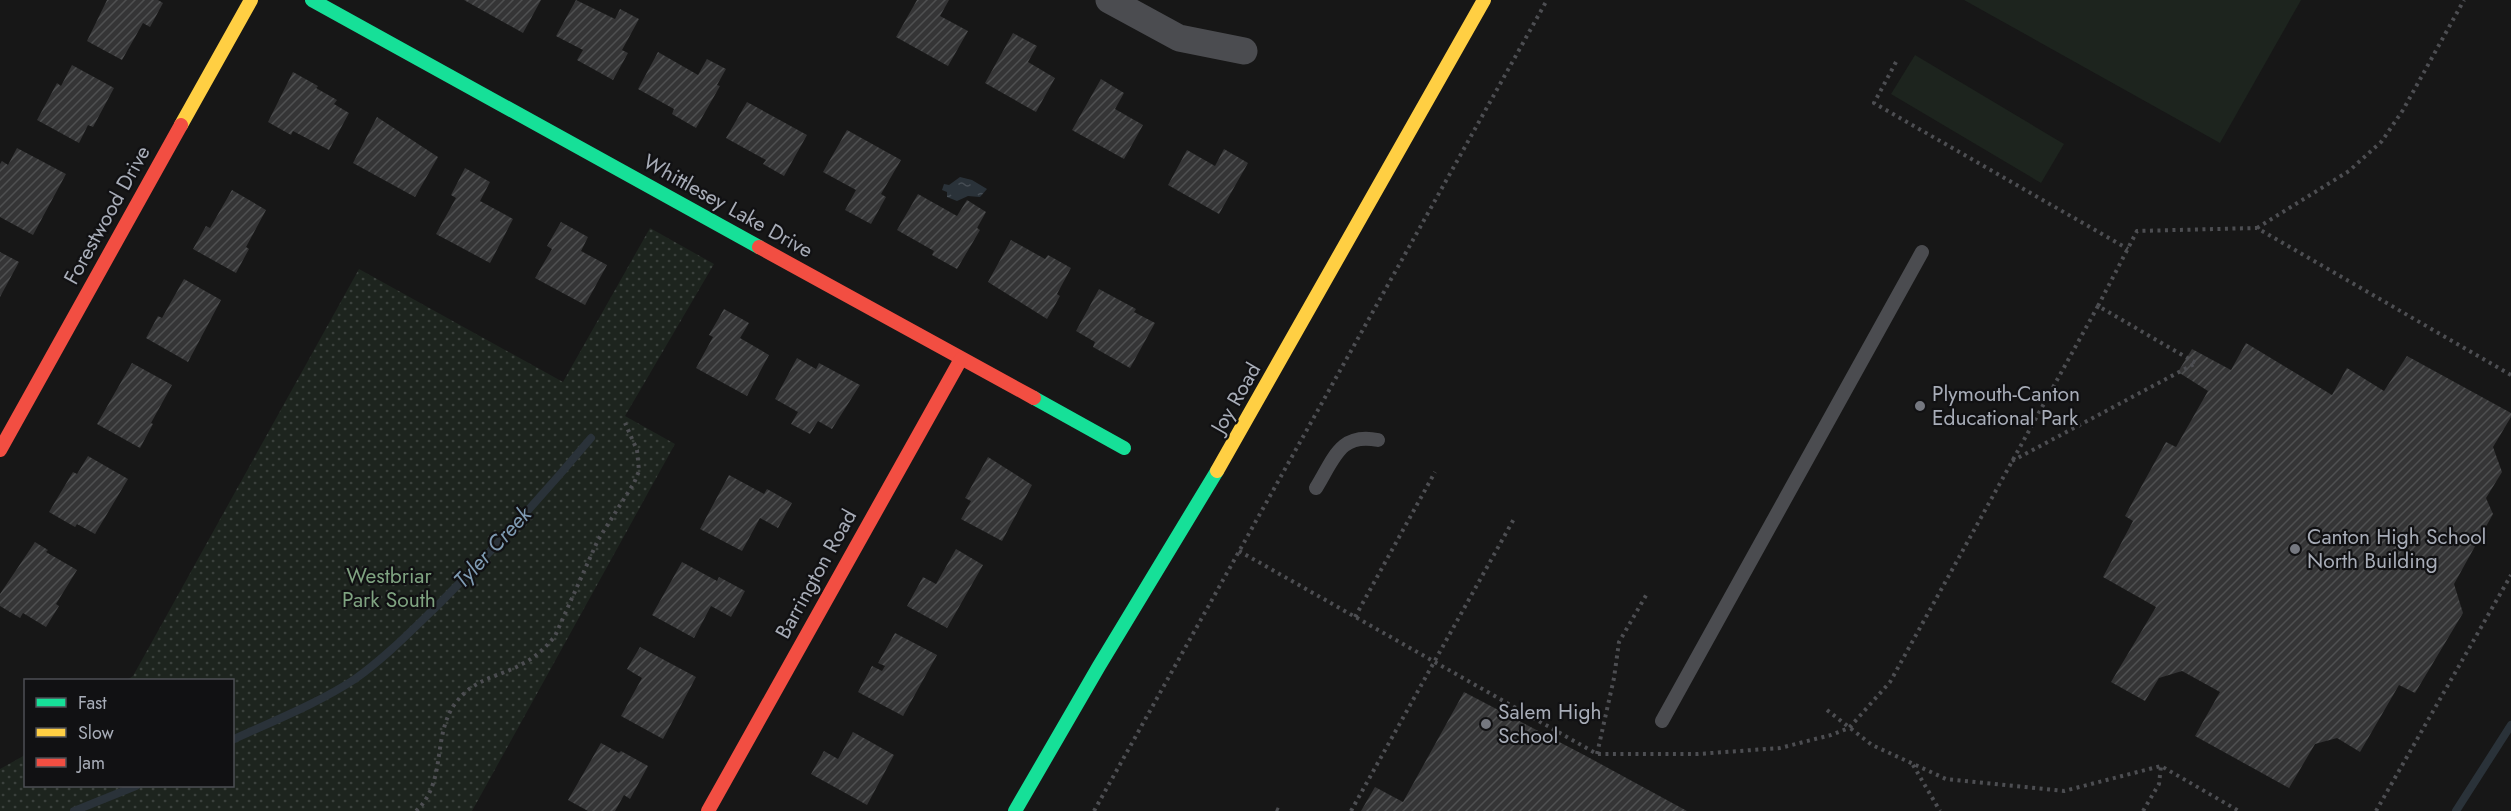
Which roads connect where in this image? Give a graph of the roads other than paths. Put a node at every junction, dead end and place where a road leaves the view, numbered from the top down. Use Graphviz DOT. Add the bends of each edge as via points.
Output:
graph roads {
  1 [pos="250,0"];
  2 [pos="312,0"];
  3 [pos="1109,0"];
  4 [pos="1484,0"];
  5 [pos="1244,51"];
  6 [pos="1922,252"];
  7 [pos="961,358"];
  8 [pos="1378,440"];
  9 [pos="1124,448"];
  10 [pos="0,450"];
  11 [pos="1317,488"];
  12 [pos="1662,722"];
  13 [pos="708,811"];
  14 [pos="1015,811"];
  1 -- 10 [label="street, Forestwood Drive"];
  2 -- 7 [label="street, Whittlesey Lake Drive"];
  3 -- 5 [label="street" via="1179,39"];
  4 -- 14 [label="street, Joy Road" via="1239,435"];
  6 -- 12 [label="lane"];
  7 -- 9 [label="street, Whittlesey Lake Drive"];
  7 -- 13 [label="street, Barrington Road"];
  8 -- 11 [label="lane" via="1361,437 1346,442"];
}
